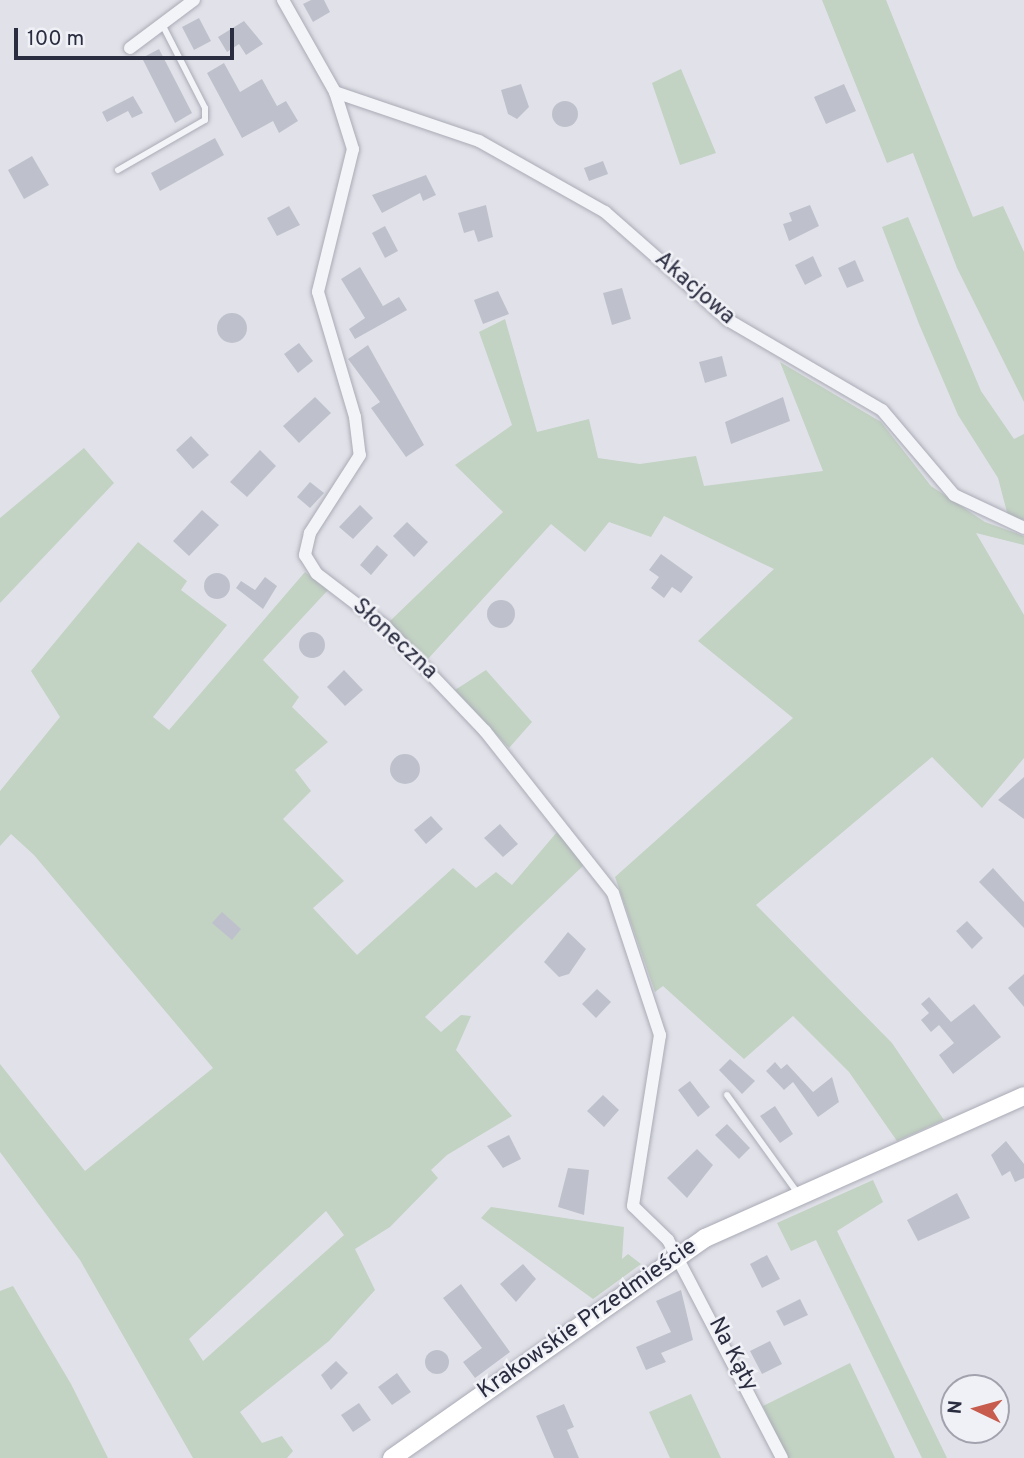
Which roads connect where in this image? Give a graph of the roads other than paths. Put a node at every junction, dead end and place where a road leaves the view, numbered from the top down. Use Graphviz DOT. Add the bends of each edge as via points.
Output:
graph roads {
  1 [pos="194,0"];
  2 [pos="283,0"];
  3 [pos="163,26"];
  4 [pos="130,48"];
  5 [pos="335,92"];
  6 [pos="118,170"];
  7 [pos="1024,528"];
  8 [pos="727,1095"];
  9 [pos="1024,1096"];
  10 [pos="799,1195"];
  11 [pos="677,1255"];
  12 [pos="392,1458"];
  13 [pos="782,1458"];
  1 -- 3 [label="street"];
  2 -- 5 [label="street, Słoneczna"];
  3 -- 4 [label="street"];
  3 -- 6 [label="lane" via="205,108 205,120"];
  5 -- 7 [label="street, Akacjowa" via="480,141 605,212 728,320 883,410 954,495"];
  5 -- 11 [label="street, Słoneczna" via="353,149 318,292 361,445 353,475 310,533 305,555 317,574 385,626 485,731 606,882 660,1035 633,1206"];
  8 -- 10 [label="lane"];
  9 -- 10 [label="main road, Krakowskie Przedmieście"];
  10 -- 11 [label="main road, Krakowskie Przedmieście"];
  11 -- 12 [label="main road, Krakowskie Przedmieście"];
  11 -- 13 [label="street, Na Kąty"];
}
